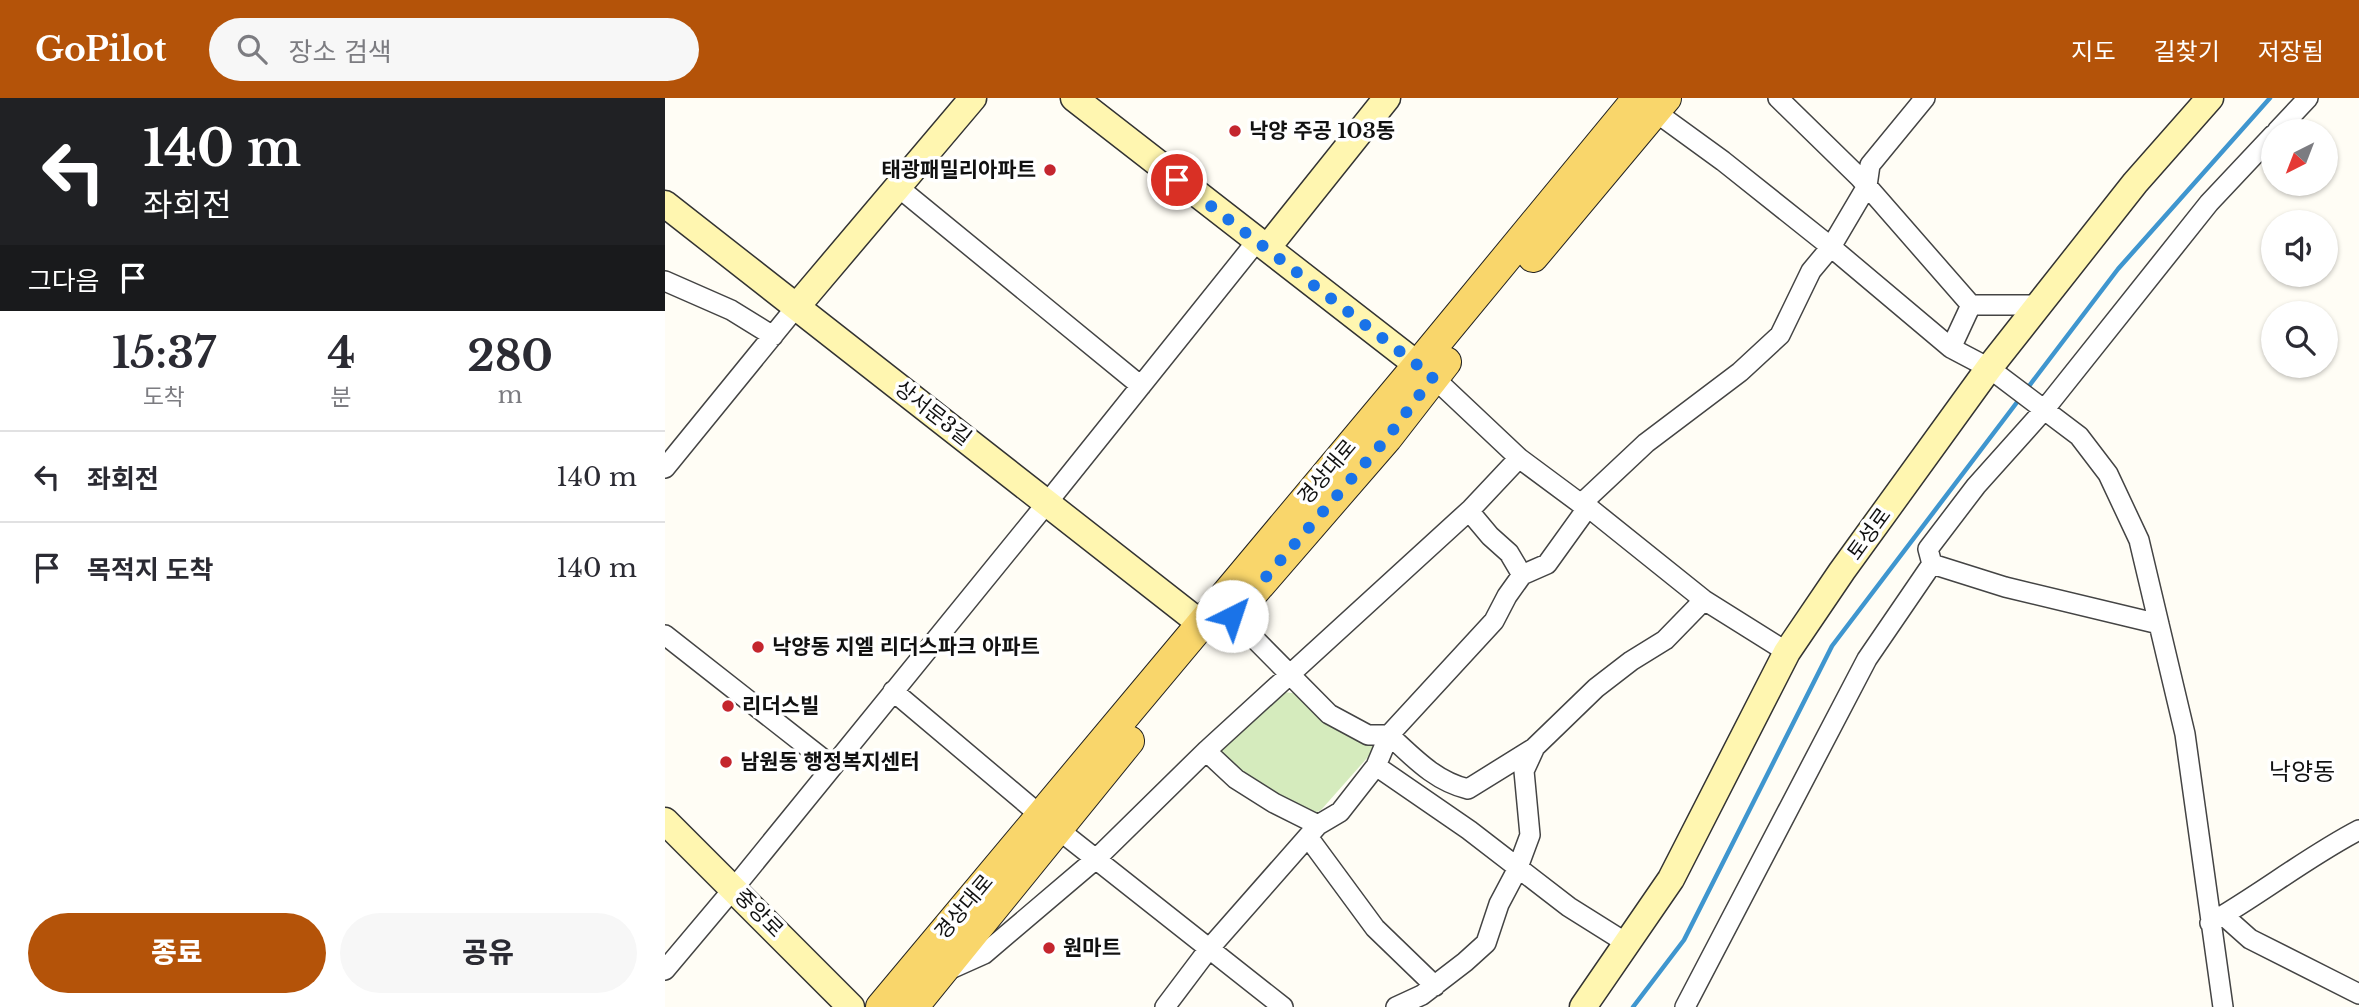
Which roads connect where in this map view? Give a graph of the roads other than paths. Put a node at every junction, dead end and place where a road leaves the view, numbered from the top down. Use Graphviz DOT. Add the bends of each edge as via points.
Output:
graph roads {
  1 [pos="973,98"];
  2 [pos="1074,98"];
  3 [pos="1387,98"];
  4 [pos="1778,98"];
  5 [pos="1925,98"];
  6 [pos="2210,98"];
  7 [pos="2308,98"];
  8 [pos="1649,101"];
  9 [pos="2288,119"];
  10 [pos="2261,148"];
  11 [pos="1867,186"];
  12 [pos="898,187"];
  13 [pos="665,204"];
  14 [pos="1262,245"];
  15 [pos="1831,247"];
  16 [pos="665,281"];
  17 [pos="1971,305"];
  18 [pos="2038,305"];
  19 [pos="797,306"];
  20 [pos="773,336"];
  21 [pos="1951,348"];
  22 [pos="1426,371"];
  23 [pos="1992,371"];
  24 [pos="1141,386"];
  25 [pos="2044,410"];
  26 [pos="1518,458"];
  27 [pos="665,468"];
  28 [pos="1047,503"];
  29 [pos="1584,505"];
  30 [pos="1469,511"];
  31 [pos="1933,564"];
  32 [pos="1522,575"];
  33 [pos="1704,600"];
  34 [pos="1232,616"];
  35 [pos="1200,623"];
  36 [pos="2159,624"];
  37 [pos="665,635"];
  38 [pos="1787,652"];
  39 [pos="1289,675"];
  40 [pos="893,691"];
  41 [pos="1389,735"];
  42 [pos="1535,747"];
  43 [pos="1206,751"];
  44 [pos="832,766"];
  45 [pos="1376,766"];
  46 [pos="665,821"];
  47 [pos="1048,822"];
  48 [pos="2359,830"];
  49 [pos="1313,831"];
  50 [pos="1097,858"];
  51 [pos="1517,870"];
  52 [pos="734,888"];
  53 [pos="2217,919"];
  54 [pos="1628,944"];
  55 [pos="1208,950"];
  56 [pos="667,964"];
  57 [pos="940,974"];
  58 [pos="1435,986"];
  59 [pos="2359,994"];
  60 [pos="851,1007"];
  61 [pos="881,1007"];
  62 [pos="913,1007"];
  63 [pos="1165,1007"];
  64 [pos="1283,1007"];
  65 [pos="1395,1007"];
  66 [pos="1583,1007"];
  67 [pos="1685,1007"];
  68 [pos="2223,1007"];
  1 -- 12 [label="street"];
  2 -- 14 [label="street"];
  3 -- 14 [label="street"];
  4 -- 11 [label="street"];
  5 -- 11 [label="street" via="1870,164"];
  6 -- 18 [label="street, 토성로"];
  7 -- 9 [label="street"];
  8 -- 15 [label="street"];
  8 -- 22 [label="main road, 경상대로"];
  10 -- 25 [label="street" via="2209,204"];
  11 -- 15 [label="street"];
  11 -- 17 [label="street"];
  12 -- 19 [label="street"];
  12 -- 24 [label="street"];
  13 -- 19 [label="street, 상서문3길"];
  14 -- 22 [label="street"];
  14 -- 24 [label="street"];
  15 -- 21 [label="street"];
  15 -- 29 [label="street" via="1811,271 1780,335 1740,372 1646,443"];
  16 -- 20 [label="street" via="731,310"];
  17 -- 18 [label="street"];
  17 -- 21 [label="street"];
  18 -- 23 [label="street, 토성로"];
  19 -- 20 [label="street"];
  19 -- 28 [label="street, 상서문3길"];
  20 -- 27 [label="street"];
  21 -- 23 [label="street"];
  22 -- 26 [label="street"];
  22 -- 34 [label="main road, 경상대로" via="1387,438"];
  22 -- 35 [label="main road, 경상대로"];
  23 -- 25 [label="street"];
  23 -- 38 [label="street, 토성로"];
  24 -- 28 [label="street"];
  25 -- 31 [label="street" via="1976,486 1929,550"];
  25 -- 36 [label="street" via="2079,436 2108,474 2139,540"];
  26 -- 29 [label="street"];
  26 -- 30 [label="street"];
  28 -- 35 [label="street, 상서문3길"];
  28 -- 40 [label="street"];
  29 -- 32 [label="street" via="1548,564"];
  29 -- 33 [label="street"];
  30 -- 32 [label="street" via="1509,552"];
  30 -- 39 [label="street"];
  31 -- 36 [label="street" via="2005,587"];
  31 -- 67 [label="street" via="1867,659"];
  32 -- 41 [label="street" via="1494,621"];
  33 -- 38 [label="street"];
  33 -- 42 [label="street" via="1665,640 1596,688"];
  34 -- 39 [label="street"];
  34 -- 47 [label="main road, 경상대로"];
  35 -- 47 [label="main road, 경상대로"];
  36 -- 53 [label="street" via="2185,734"];
  37 -- 44 [label="street"];
  38 -- 54 [label="street, 토성로" via="1671,879"];
  39 -- 41 [label="street" via="1329,714 1368,735"];
  39 -- 43 [label="street"];
  40 -- 44 [label="street"];
  40 -- 47 [label="street"];
  41 -- 42 [label="street" via="1425,769 1449,785 1468,789"];
  41 -- 45 [label="street"];
  42 -- 51 [label="street" via="1524,771 1530,835"];
  43 -- 49 [label="street" via="1236,779"];
  43 -- 50 [label="street"];
  44 -- 52 [label="street"];
  45 -- 49 [label="street" via="1340,812"];
  45 -- 51 [label="street"];
  46 -- 52 [label="street, 중앙로"];
  47 -- 50 [label="street"];
  47 -- 57 [label="main road, 경상대로"];
  47 -- 61 [label="main road, 경상대로"];
  48 -- 53 [label="street"];
  49 -- 55 [label="street"];
  49 -- 58 [label="street" via="1375,928"];
  50 -- 55 [label="street"];
  50 -- 57 [label="street" via="984,954"];
  51 -- 54 [label="street"];
  51 -- 58 [label="street" via="1486,943"];
  52 -- 56 [label="street"];
  52 -- 60 [label="street, 중앙로"];
  53 -- 59 [label="street"];
  53 -- 68 [label="street"];
  54 -- 66 [label="street, 토성로"];
  55 -- 63 [label="street"];
  55 -- 64 [label="street"];
  57 -- 62 [label="main road, 경상대로"];
  58 -- 65 [label="street"];
}
